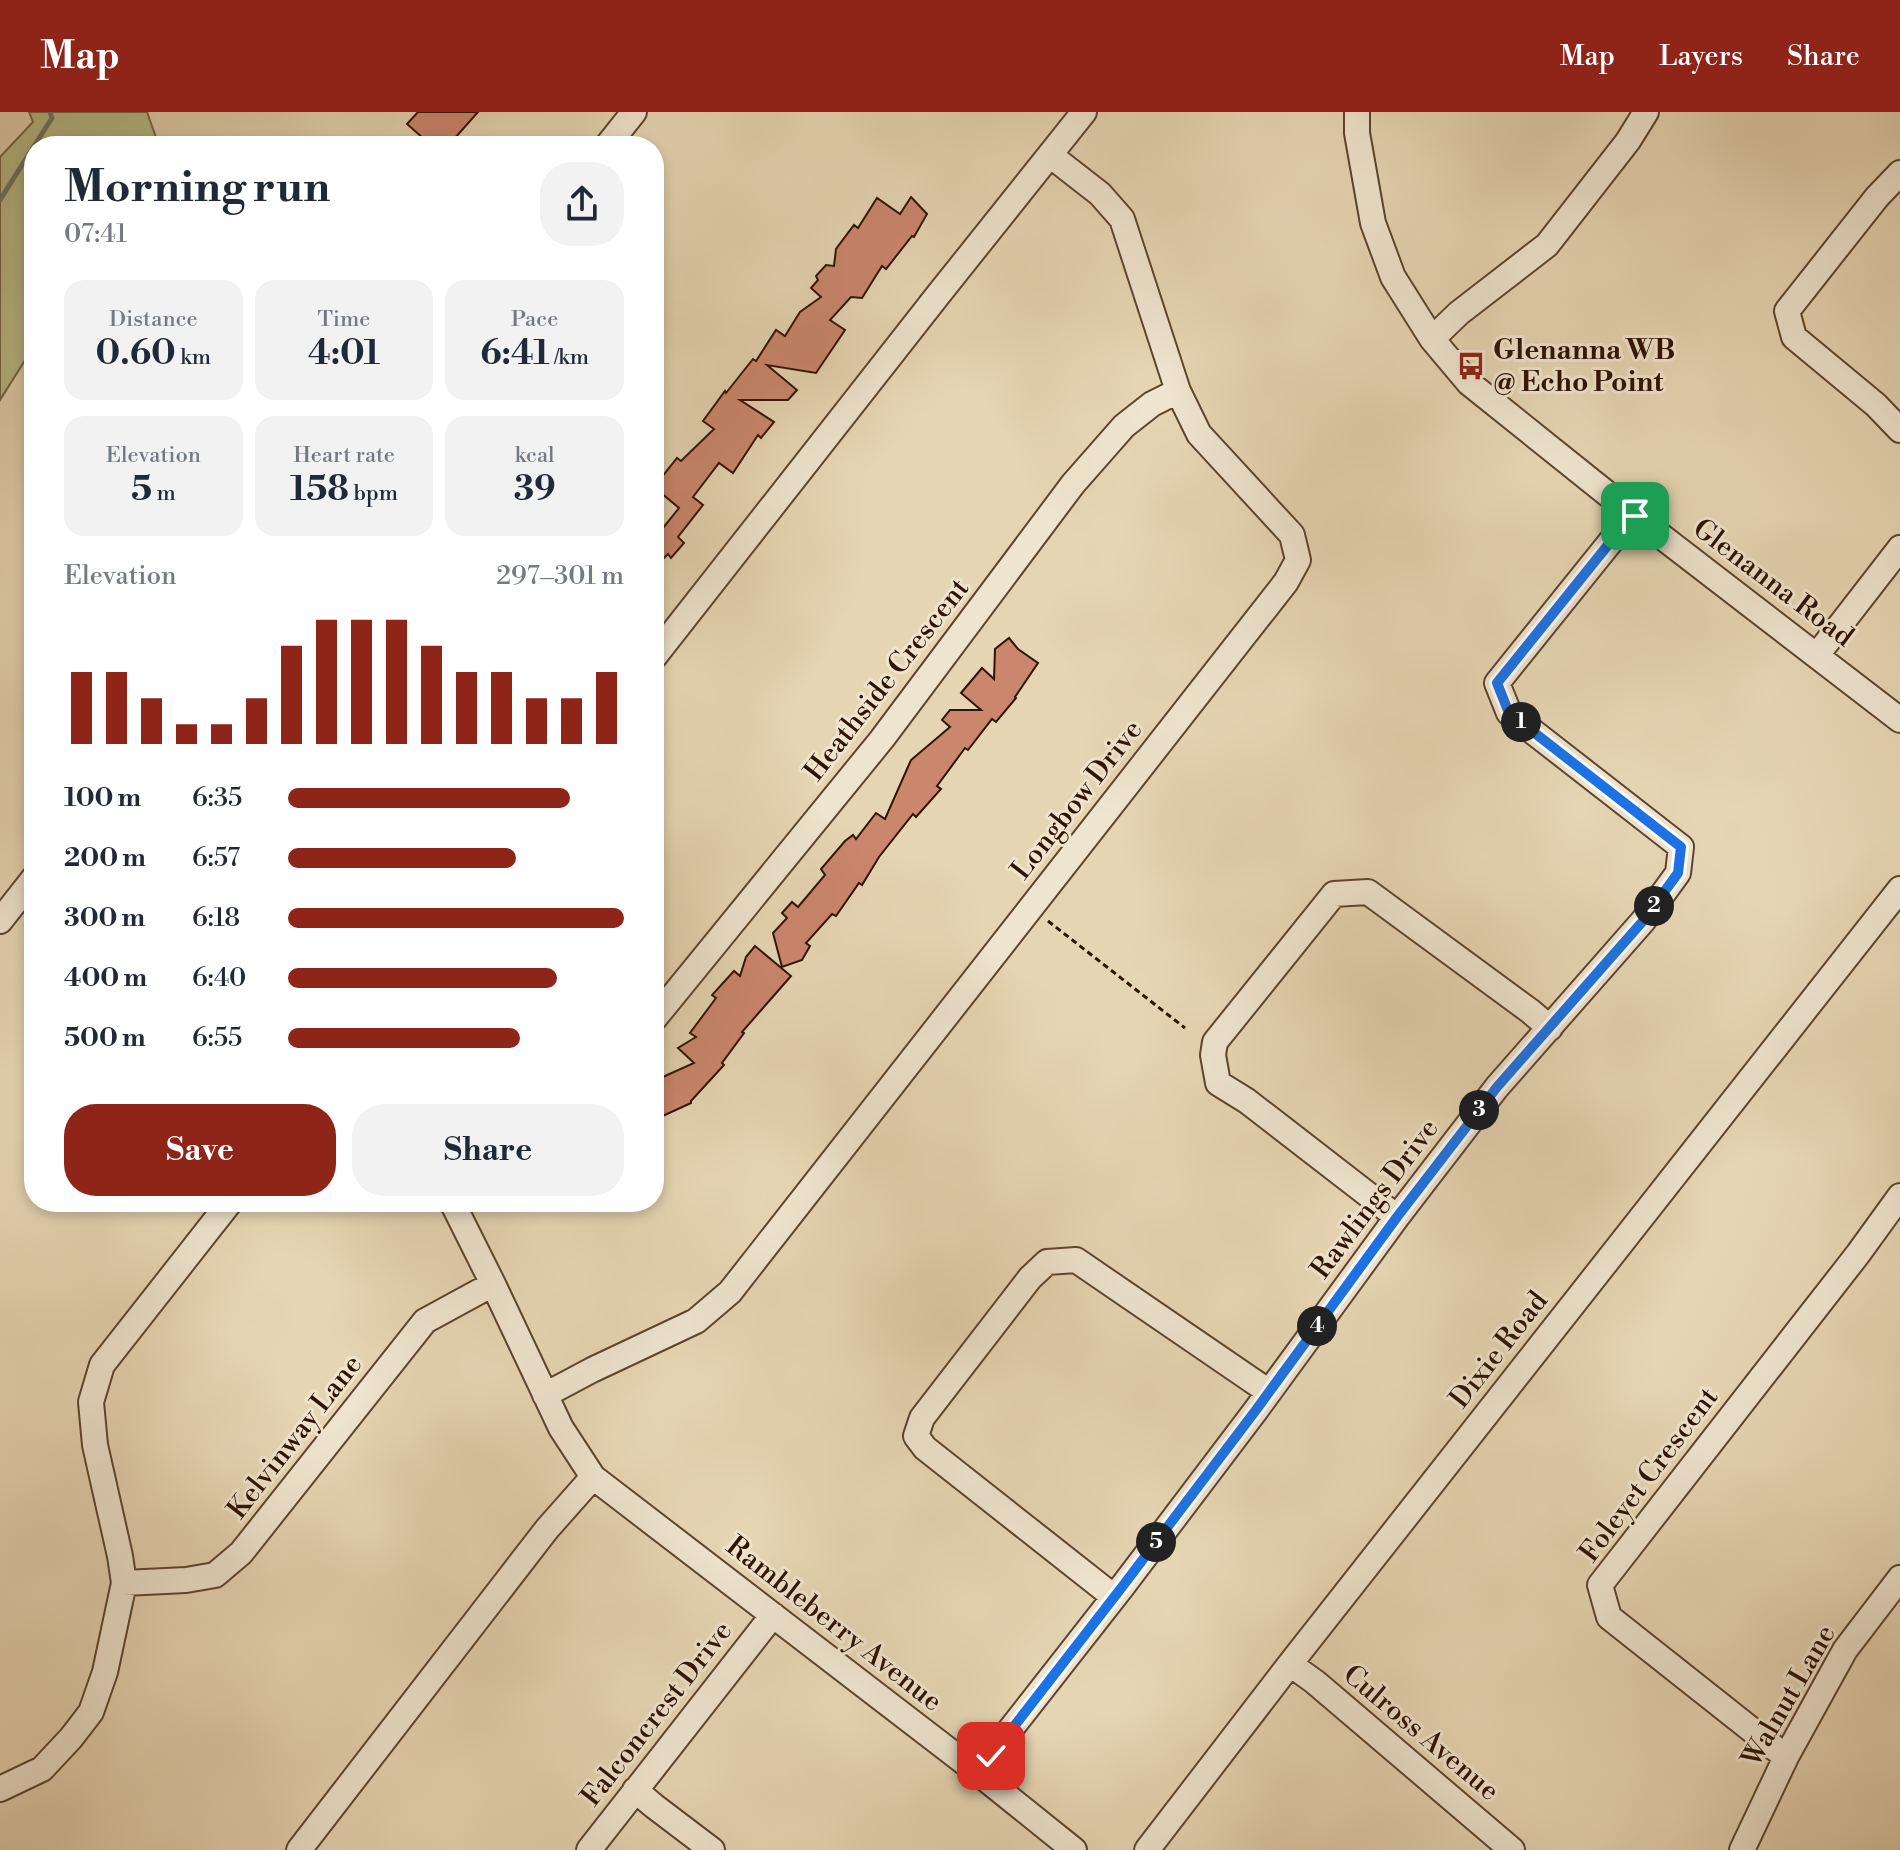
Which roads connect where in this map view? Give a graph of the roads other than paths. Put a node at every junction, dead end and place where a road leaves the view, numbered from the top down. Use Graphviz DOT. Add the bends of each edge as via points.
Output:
graph roads {
  1 [pos="634,112"];
  2 [pos="1084,112"];
  3 [pos="1357,112"];
  4 [pos="1646,112"];
  5 [pos="615,136"];
  6 [pos="1050,155"];
  7 [pos="1900,173"];
  8 [pos="1432,339"];
  9 [pos="1178,391"];
  10 [pos="1900,430"];
  11 [pos="1632,512"];
  12 [pos="1900,548"];
  13 [pos="664,644"];
  14 [pos="1817,655"];
  15 [pos="1900,720"];
  16 [pos="1900,889"];
  17 [pos="24,891"];
  18 [pos="0,921"];
  19 [pos="664,1007"];
  20 [pos="1550,1028"];
  21 [pos="1900,1196"];
  22 [pos="222,1212"];
  23 [pos="457,1212"];
  24 [pos="1397,1217"];
  25 [pos="493,1284"];
  26 [pos="1269,1392"];
  27 [pos="545,1395"];
  28 [pos="593,1477"];
  29 [pos="1900,1578"];
  30 [pos="124,1583"];
  31 [pos="1114,1597"];
  32 [pos="773,1615"];
  33 [pos="1290,1664"];
  34 [pos="1786,1757"];
  35 [pos="977,1772"];
  36 [pos="0,1789"];
  37 [pos="635,1790"];
  38 [pos="299,1850"];
  39 [pos="589,1850"];
  40 [pos="712,1850"];
  41 [pos="1074,1850"];
  42 [pos="1147,1850"];
  43 [pos="1512,1850"];
  44 [pos="1742,1850"];
  1 -- 5 [label="street"];
  2 -- 6 [label="street"];
  3 -- 8 [label="street, Glenanna Road" via="1373,223 1393,277"];
  4 -- 8 [label="street" via="1547,245"];
  6 -- 9 [label="street, Longbow Drive" via="1100,194 1122,219"];
  6 -- 13 [label="street"];
  7 -- 10 [label="street" via="1787,311 1794,337"];
  8 -- 11 [label="street, Glenanna Road" via="1469,383"];
  9 -- 19 [label="street, Heathside Crescent" via="1124,426 1073,484 882,739"];
  9 -- 27 [label="street, Longbow Drive" via="1199,434 1292,535 1298,560 1286,582 730,1292 696,1321"];
  11 -- 14 [label="street, Glenanna Road"];
  11 -- 20 [label="street, Rawlings Drive" via="1497,683 1509,713 1681,847 1678,873 1652,909"];
  12 -- 14 [label="street"];
  14 -- 15 [label="street, Glenanna Road"];
  16 -- 33 [label="street, Dixie Road"];
  17 -- 18 [label="street"];
  20 -- 24 [label="street, Rawlings Drive" via="1497,1087"];
  20 -- 24 [label="street" via="1368,892 1334,894 1215,1042 1218,1083"];
  21 -- 34 [label="street, Foleyet Crescent" via="1600,1585 1609,1617"];
  22 -- 30 [label="street" via="102,1365 91,1402"];
  23 -- 25 [label="street, Rambleberry Avenue"];
  24 -- 26 [label="street, Rawlings Drive"];
  25 -- 27 [label="street, Rambleberry Avenue"];
  25 -- 30 [label="street, Kelvinway Lane" via="425,1321 233,1561 215,1575"];
  26 -- 31 [label="street, Rawlings Drive"];
  26 -- 31 [label="street" via="1076,1260 1047,1262 922,1418 916,1436 925,1448"];
  27 -- 28 [label="street, Rambleberry Avenue"];
  28 -- 32 [label="street, Rambleberry Avenue"];
  28 -- 38 [label="street"];
  29 -- 34 [label="street, Walnut Lane" via="1845,1650"];
  30 -- 36 [label="street" via="91,1712 42,1769"];
  31 -- 35 [label="street, Rawlings Drive"];
  32 -- 35 [label="street, Rambleberry Avenue"];
  32 -- 37 [label="street, Falconcrest Drive"];
  33 -- 42 [label="street, Dixie Road"];
  33 -- 43 [label="street, Culross Avenue"];
  34 -- 44 [label="street, Walnut Lane"];
  35 -- 41 [label="street, Rambleberry Avenue"];
  37 -- 39 [label="street, Falconcrest Drive"];
  37 -- 40 [label="street"];
}
